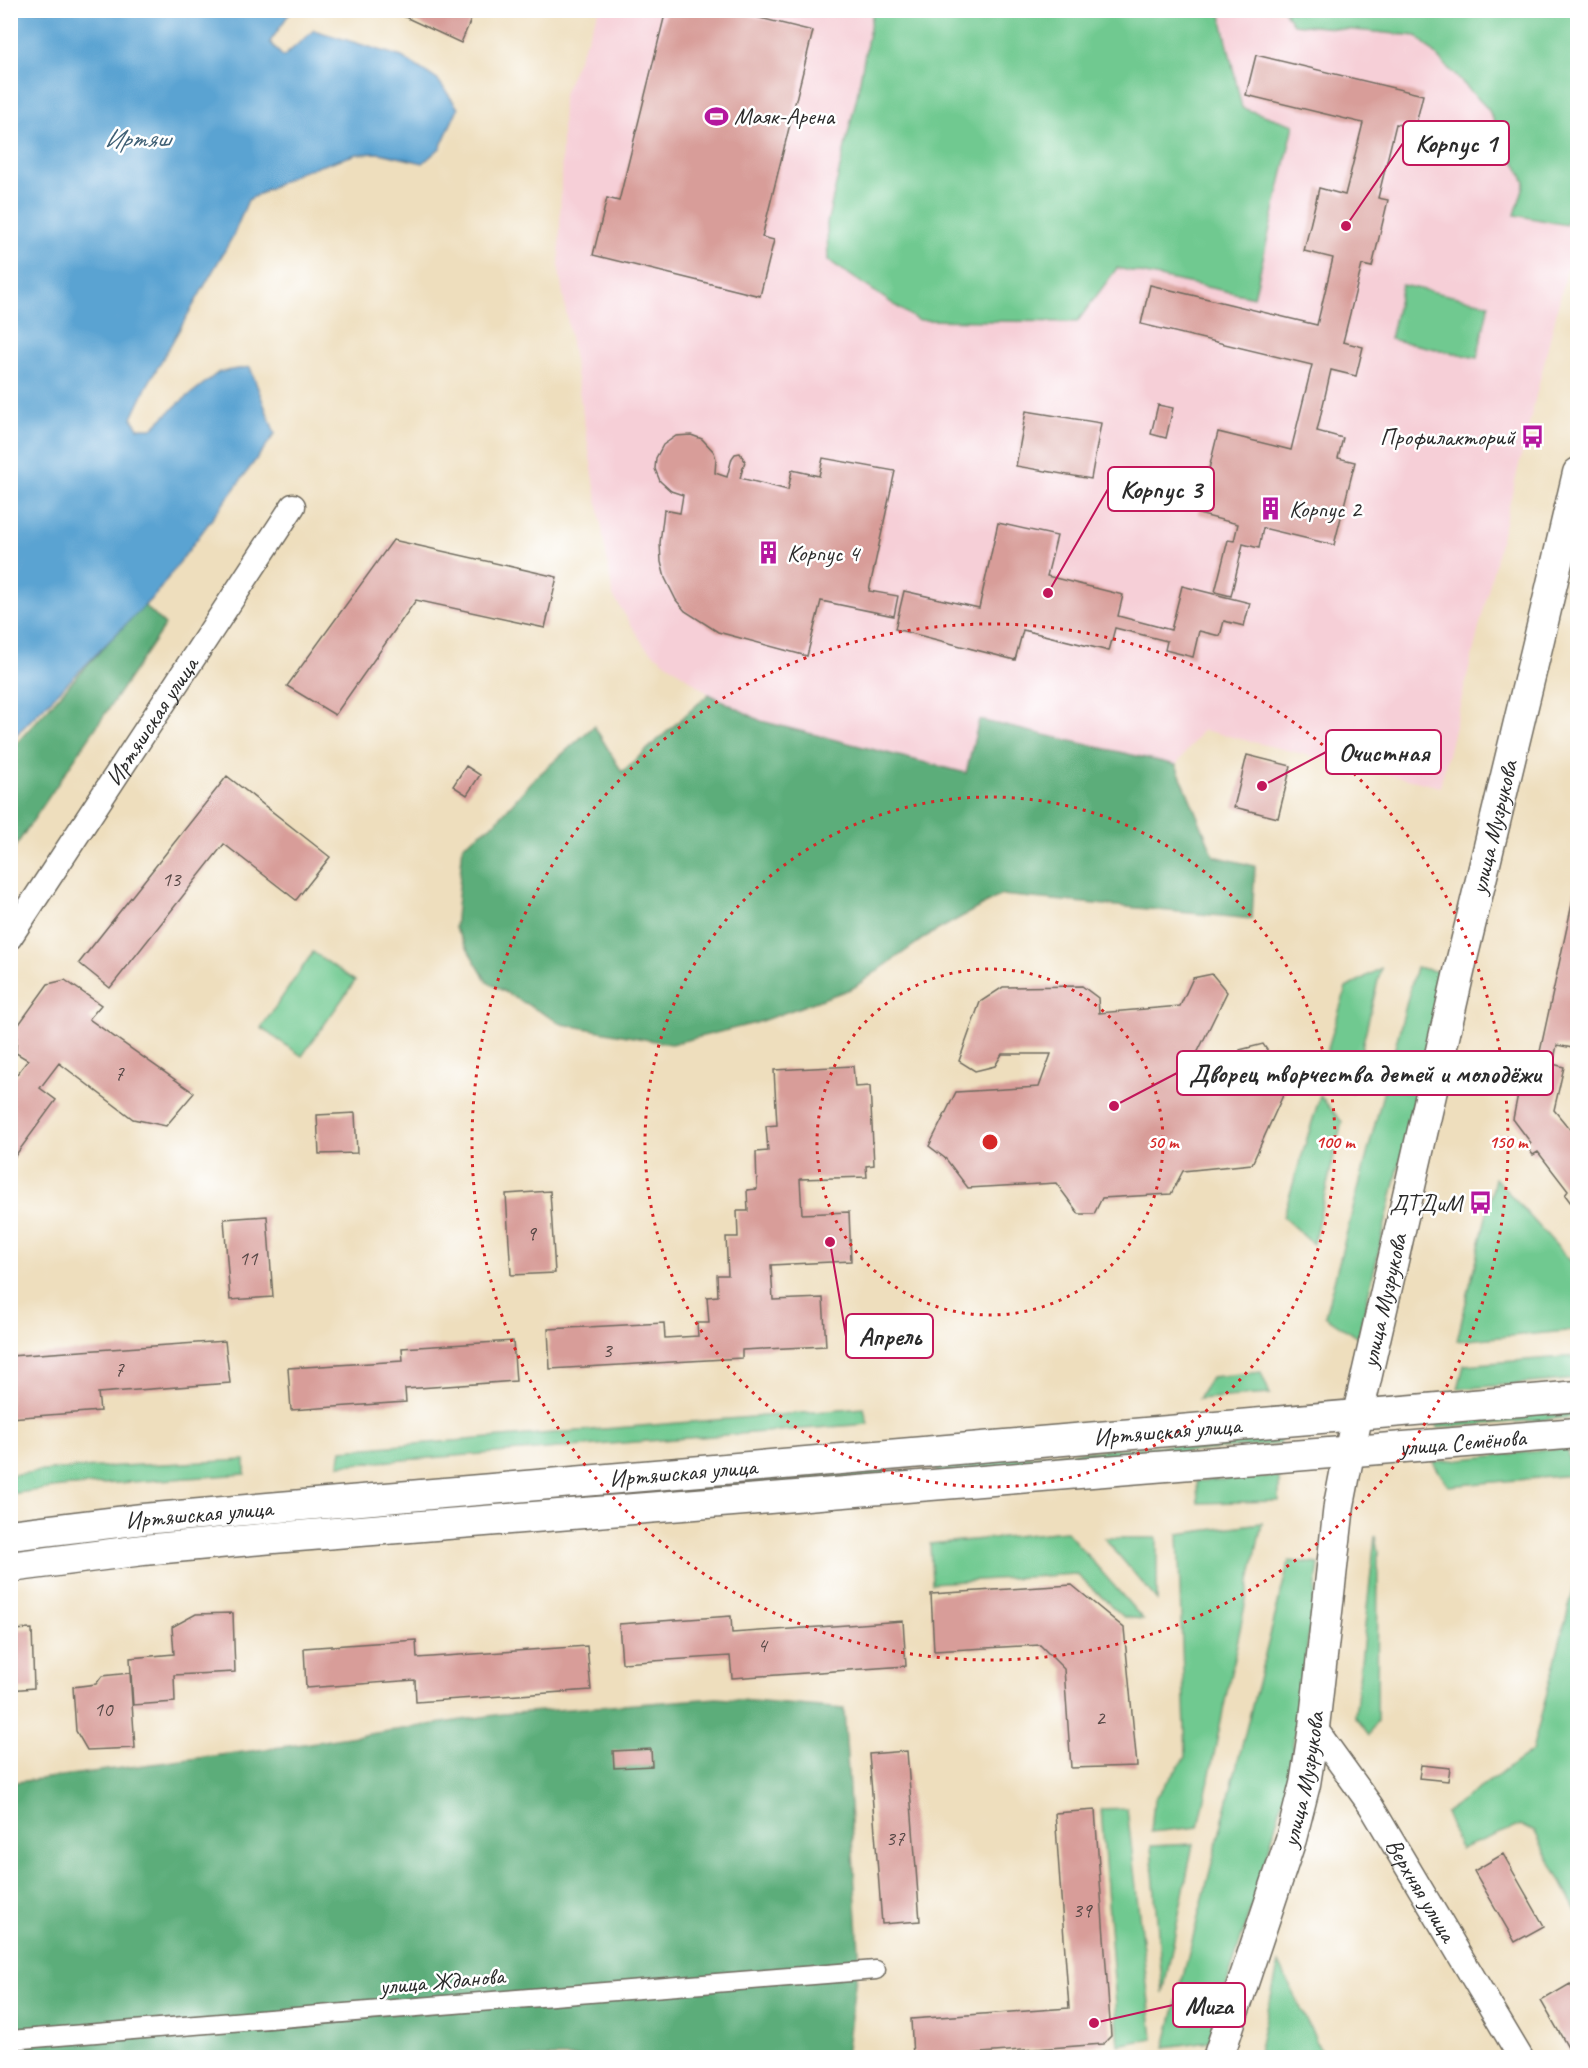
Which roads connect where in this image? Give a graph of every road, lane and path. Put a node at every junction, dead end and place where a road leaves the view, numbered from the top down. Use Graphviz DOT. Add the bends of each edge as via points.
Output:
graph roads {
  1 [pos="1578,473"];
  2 [pos="293,506"];
  3 [pos="10,937"];
  4 [pos="1578,1396"];
  5 [pos="1357,1416"];
  6 [pos="1578,1433"];
  7 [pos="1349,1453"];
  8 [pos="907,1454"];
  9 [pos="911,1488"];
  10 [pos="268,1508"];
  11 [pos="10,1534"];
  12 [pos="273,1538"];
  13 [pos="10,1567"];
  14 [pos="1314,1727"];
  15 [pos="876,1970"];
  16 [pos="10,2040"];
  17 [pos="1218,2058"];
  18 [pos="1521,2058"];
  1 -- 5 [label="street, улица Музрукова"];
  2 -- 3 [label="street, Иртяшская улица"];
  4 -- 5 [label="street, улица Семёнова"];
  5 -- 7 [label="street, улица Музрукова"];
  5 -- 8 [label="street, Иртяшская улица"];
  6 -- 7 [label="street, улица Семёнова"];
  7 -- 9 [label="street, Иртяшская улица"];
  7 -- 14 [label="street, улица Музрукова" via="1339,1505"];
  8 -- 9 [label="street"];
  8 -- 10 [label="street, Иртяшская улица"];
  9 -- 12 [label="street, Иртяшская улица"];
  10 -- 11 [label="street, Иртяшская улица"];
  10 -- 12 [label="street"];
  12 -- 13 [label="street, Иртяшская улица"];
  14 -- 17 [label="street, улица Музрукова" via="1291,1839"];
  14 -- 18 [label="street, Верхняя улица" via="1371,1806"];
  15 -- 16 [label="street, улица Жданова"];
}
